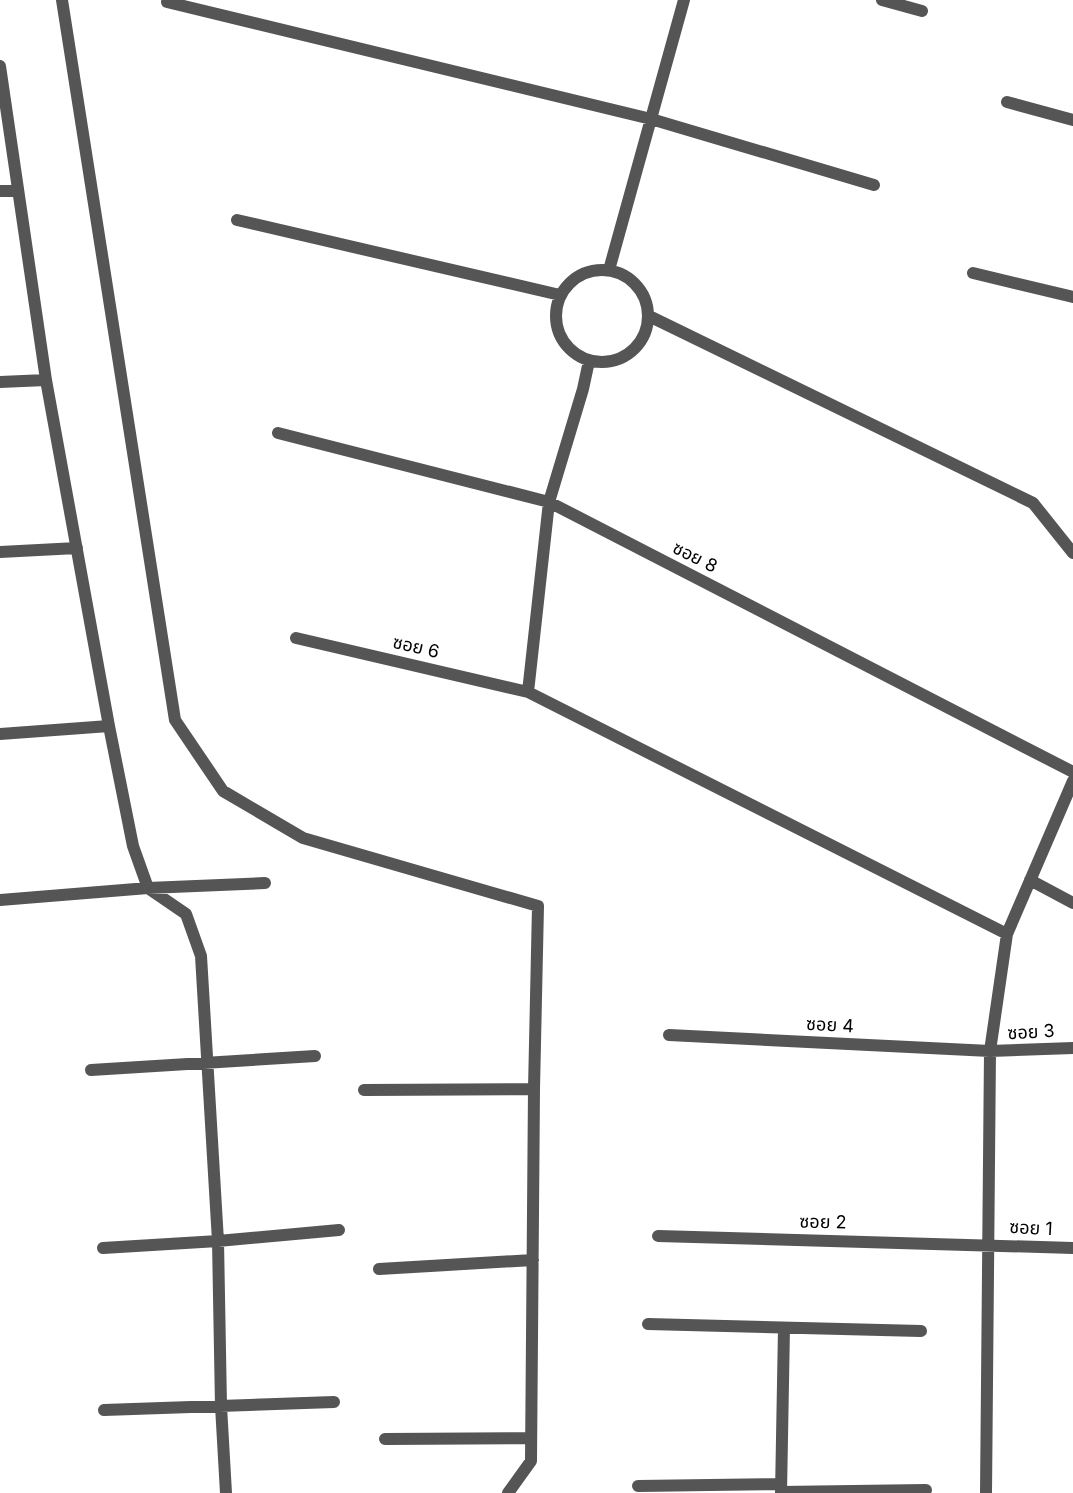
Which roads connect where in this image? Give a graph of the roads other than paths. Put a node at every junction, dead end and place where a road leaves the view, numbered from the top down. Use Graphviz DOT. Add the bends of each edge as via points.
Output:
graph roads {
  1 [pos="62,0"];
  2 [pos="684,0"];
  3 [pos="882,0"];
  4 [pos="167,2"];
  5 [pos="922,11"];
  6 [pos="0,66"];
  7 [pos="1007,102"];
  8 [pos="651,119"];
  9 [pos="1073,120"];
  10 [pos="873,185"];
  11 [pos="0,191"];
  12 [pos="17,191"];
  13 [pos="237,220"];
  14 [pos="609,270"];
  15 [pos="973,273"];
  16 [pos="560,295"];
  17 [pos="1073,297"];
  18 [pos="649,316"];
  19 [pos="589,361"];
  20 [pos="46,380"];
  21 [pos="0,382"];
  22 [pos="278,433"];
  23 [pos="549,502"];
  24 [pos="1071,547"];
  25 [pos="77,548"];
  26 [pos="0,552"];
  27 [pos="296,638"];
  28 [pos="528,692"];
  29 [pos="109,726"];
  30 [pos="0,734"];
  31 [pos="1073,772"];
  32 [pos="1073,781"];
  33 [pos="1030,880"];
  34 [pos="265,883"];
  35 [pos="148,888"];
  36 [pos="0,900"];
  37 [pos="1073,903"];
  38 [pos="1007,933"];
  39 [pos="669,1035"];
  40 [pos="1073,1048"];
  41 [pos="990,1051"];
  42 [pos="315,1056"];
  43 [pos="208,1063"];
  44 [pos="91,1070"];
  45 [pos="534,1089"];
  46 [pos="364,1090"];
  47 [pos="339,1230"];
  48 [pos="658,1236"];
  49 [pos="219,1241"];
  50 [pos="987,1244"];
  51 [pos="103,1248"];
  52 [pos="1073,1248"];
  53 [pos="533,1260"];
  54 [pos="380,1269"];
  55 [pos="648,1324"];
  56 [pos="784,1328"];
  57 [pos="921,1331"];
  58 [pos="334,1402"];
  59 [pos="221,1406"];
  60 [pos="104,1410"];
  61 [pos="531,1438"];
  62 [pos="385,1439"];
  63 [pos="638,1486"];
  64 [pos="781,1490"];
  65 [pos="926,1490"];
  66 [pos="226,1493"];
  67 [pos="508,1493"];
  68 [pos="986,1493"];
  1 -- 45 [label="street" via="175,720 223,791 303,838 538,906"];
  2 -- 8 [label="street"];
  3 -- 5 [label="street"];
  4 -- 8 [label="street"];
  6 -- 12 [label="street"];
  7 -- 9 [label="street"];
  8 -- 10 [label="street"];
  8 -- 14 [label="street"];
  11 -- 12 [label="street"];
  12 -- 20 [label="street"];
  13 -- 16 [label="street"];
  14 -- 16 [label="street" via="590,271 573,279"];
  14 -- 18 [label="street" via="629,278 641,291"];
  15 -- 17 [label="street"];
  16 -- 19 [label="street" via="556,328 574,353"];
  18 -- 19 [label="street" via="645,335 636,348 622,358"];
  18 -- 24 [label="street" via="1033,503"];
  19 -- 23 [label="street"];
  20 -- 21 [label="street"];
  20 -- 25 [label="street"];
  22 -- 23 [label="street, ซอย 8"];
  23 -- 28 [label="street"];
  23 -- 31 [label="street, ซอย 8"];
  25 -- 26 [label="street"];
  25 -- 29 [label="street"];
  27 -- 28 [label="street, ซอย 6"];
  28 -- 38 [label="street, ซอย 6"];
  29 -- 30 [label="street"];
  29 -- 35 [label="street" via="133,846"];
  32 -- 33 [label="street"];
  33 -- 37 [label="street"];
  33 -- 38 [label="street"];
  34 -- 35 [label="street"];
  35 -- 36 [label="street"];
  35 -- 43 [label="street" via="186,914 201,956"];
  38 -- 41 [label="street"];
  39 -- 41 [label="street, ซอย 4"];
  40 -- 41 [label="street, ซอย 3"];
  41 -- 50 [label="street"];
  42 -- 43 [label="street"];
  43 -- 44 [label="street"];
  43 -- 49 [label="street"];
  45 -- 46 [label="street"];
  45 -- 53 [label="street"];
  47 -- 49 [label="street"];
  48 -- 50 [label="street, ซอย 2"];
  49 -- 51 [label="street"];
  49 -- 59 [label="street"];
  50 -- 52 [label="street, ซอย 1"];
  50 -- 68 [label="street"];
  53 -- 54 [label="street"];
  53 -- 61 [label="street"];
  55 -- 56 [label="street"];
  56 -- 57 [label="street"];
  56 -- 64 [label="street"];
  58 -- 59 [label="street"];
  59 -- 60 [label="street"];
  59 -- 66 [label="street"];
  61 -- 62 [label="street"];
  61 -- 67 [label="street" via="531,1461"];
  63 -- 64 [label="street"];
  64 -- 65 [label="street"];
}
